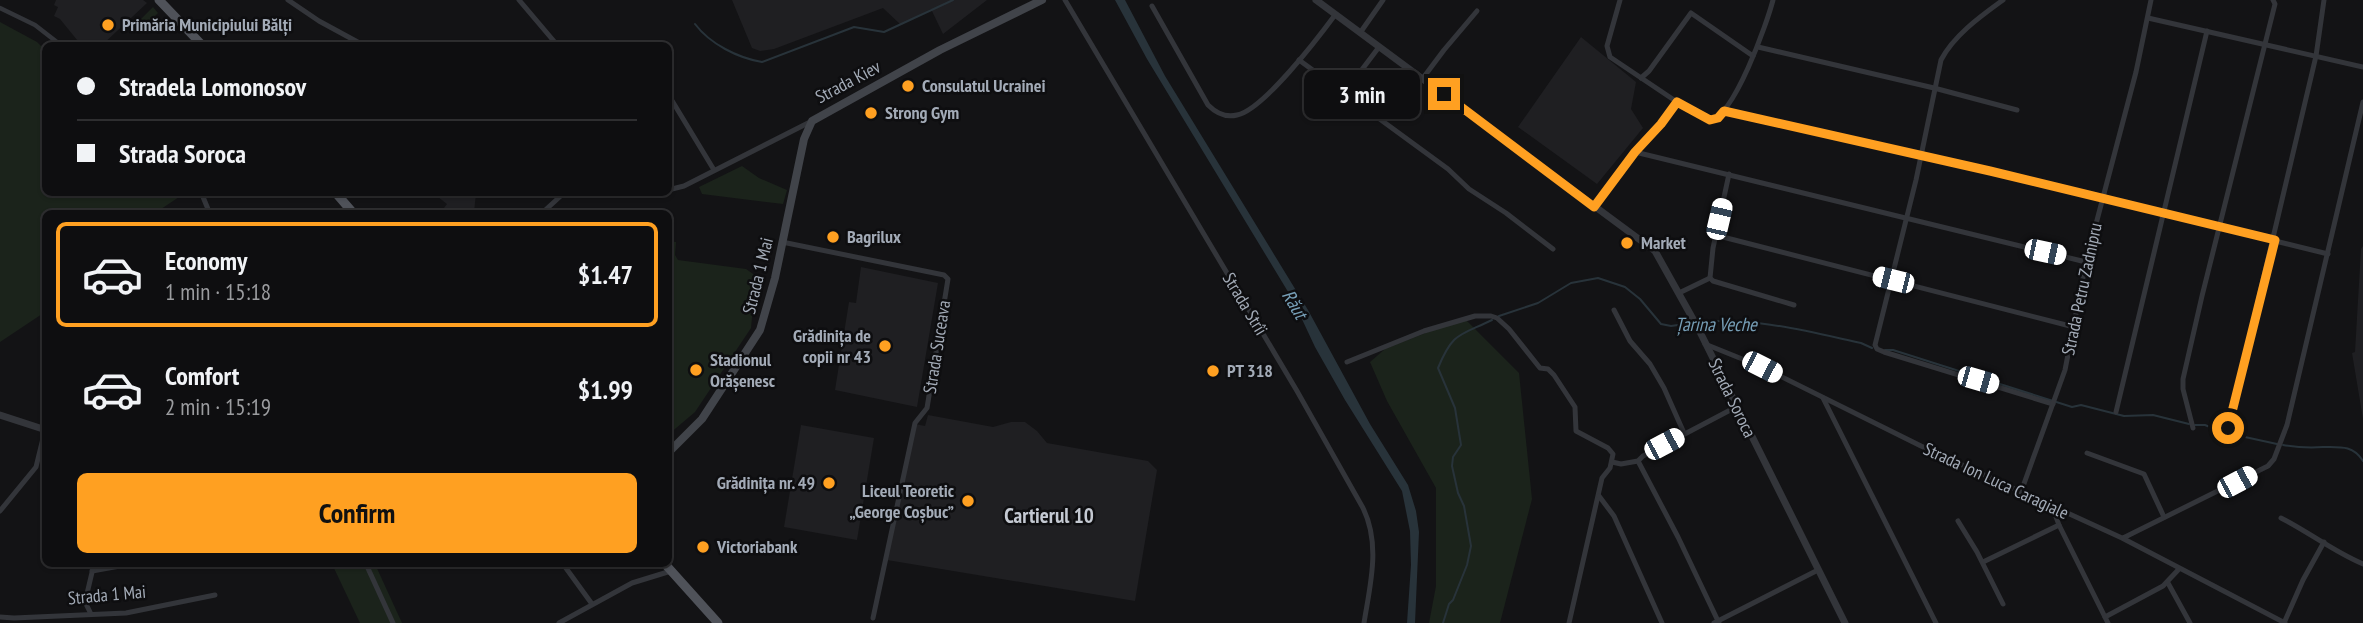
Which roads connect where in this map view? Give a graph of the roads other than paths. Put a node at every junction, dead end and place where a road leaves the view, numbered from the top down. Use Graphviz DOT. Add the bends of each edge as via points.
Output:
graph roads {
  1 [pos="159,0"];
  2 [pos="288,0"];
  3 [pos="519,0"];
  4 [pos="1042,0"];
  5 [pos="1065,0"];
  6 [pos="1316,0"];
  7 [pos="1383,0"];
  8 [pos="1620,0"];
  9 [pos="1773,0"];
  10 [pos="2004,0"];
  11 [pos="2151,0"];
  12 [pos="2324,0"];
  13 [pos="2274,2"];
  14 [pos="1994,3"];
  15 [pos="1152,6"];
  16 [pos="0,8"];
  17 [pos="1477,11"];
  18 [pos="1335,15"];
  19 [pos="2148,18"];
  20 [pos="2207,31"];
  21 [pos="1360,33"];
  22 [pos="57,42"];
  23 [pos="199,42"];
  24 [pos="357,42"];
  25 [pos="555,42"];
  26 [pos="2264,44"];
  27 [pos="1378,47"];
  28 [pos="1758,47"];
  29 [pos="1753,56"];
  30 [pos="2316,56"];
  31 [pos="1299,61"];
  32 [pos="2363,67"];
  33 [pos="1423,78"];
  34 [pos="1641,78"];
  35 [pos="1934,88"];
  36 [pos="1345,92"];
  37 [pos="672,100"];
  38 [pos="1677,102"];
  39 [pos="2363,102"];
  40 [pos="2017,110"];
  41 [pos="1724,111"];
  42 [pos="812,121"];
  43 [pos="1635,152"];
  44 [pos="1922,157"];
  45 [pos="715,170"];
  46 [pos="1729,174"];
  47 [pos="672,189"];
  48 [pos="338,196"];
  49 [pos="561,196"];
  50 [pos="2102,198"];
  51 [pos="1594,207"];
  52 [pos="350,210"];
  53 [pos="545,210"];
  54 [pos="2163,214"];
  55 [pos="1907,218"];
  56 [pos="2219,227"];
  57 [pos="1716,235"];
  58 [pos="2275,240"];
  59 [pos="782,243"];
  60 [pos="1553,249"];
  61 [pos="2328,254"];
  62 [pos="2086,262"];
  63 [pos="1710,278"];
  64 [pos="1893,280"];
  65 [pos="1679,293"];
  66 [pos="1794,305"];
  67 [pos="1614,310"];
  68 [pos="2074,327"];
  69 [pos="1705,344"];
  70 [pos="1347,362"];
  71 [pos="1823,398"];
  72 [pos="2053,404"];
  73 [pos="1736,407"];
  74 [pos="2116,412"];
  75 [pos="0,415"];
  76 [pos="2193,428"];
  77 [pos="2228,428"];
  78 [pos="42,429"];
  79 [pos="1685,433"];
  80 [pos="42,442"];
  81 [pos="672,449"];
  82 [pos="2087,453"];
  83 [pos="1638,461"];
  84 [pos="1612,462"];
  85 [pos="2021,492"];
  86 [pos="1599,496"];
  87 [pos="2052,506"];
  88 [pos="0,512"];
  89 [pos="2164,517"];
  90 [pos="2281,518"];
  91 [pos="1958,522"];
  92 [pos="2059,525"];
  93 [pos="2122,538"];
  94 [pos="2324,542"];
  95 [pos="1983,562"];
  96 [pos="2363,564"];
  97 [pos="93,567"];
  98 [pos="112,567"];
  99 [pos="367,567"];
  100 [pos="564,567"];
  101 [pos="668,567"];
  102 [pos="2179,569"];
  103 [pos="92,570"];
  104 [pos="1818,570"];
  105 [pos="2168,583"];
  106 [pos="215,595"];
  107 [pos="592,604"];
  108 [pos="2003,604"];
  109 [pos="126,613"];
  110 [pos="91,614"];
  111 [pos="0,617"];
  112 [pos="27,617"];
  113 [pos="873,618"];
  114 [pos="2106,621"];
  115 [pos="1717,622"];
  116 [pos="22,623"];
  117 [pos="127,623"];
  118 [pos="393,623"];
  119 [pos="559,623"];
  120 [pos="718,623"];
  121 [pos="1364,623"];
  122 [pos="1569,623"];
  123 [pos="1662,623"];
  124 [pos="1845,623"];
  125 [pos="1936,623"];
  126 [pos="2190,623"];
  127 [pos="2284,623"];
  1 -- 23 [label="main road"];
  2 -- 24 [label="street"];
  3 -- 25 [label="street"];
  4 -- 42 [label="main road, Strada Kiev"];
  5 -- 121 [label="street, Strada Strîi" via="1371,523"];
  6 -- 18 [label="street, Strada Soroca"];
  7 -- 21 [label="street"];
  8 -- 34 [label="street" via="1608,54"];
  9 -- 28 [label="street"];
  10 -- 14 [label="street"];
  11 -- 19 [label="street, Strada Petru Zadnipru"];
  12 -- 30 [label="street"];
  13 -- 26 [label="street"];
  14 -- 35 [label="street" via="1944,55"];
  15 -- 31 [label="street" via="1208,105 1220,114 1245,112"];
  16 -- 22 [label="street" via="35,24"];
  17 -- 33 [label="street"];
  18 -- 21 [label="street, Strada Soroca"];
  18 -- 31 [label="street"];
  19 -- 20 [label="street"];
  19 -- 50 [label="street, Strada Petru Zadnipru"];
  20 -- 26 [label="street"];
  20 -- 54 [label="street"];
  21 -- 27 [label="street, Strada Soroca"];
  26 -- 30 [label="street"];
  26 -- 56 [label="street"];
  27 -- 33 [label="street, Strada Soroca"];
  27 -- 36 [label="street"];
  28 -- 29 [label="street"];
  28 -- 35 [label="street"];
  29 -- 34 [label="street" via="1691,13"];
  29 -- 41 [label="street"];
  30 -- 32 [label="street"];
  30 -- 58 [label="street"];
  31 -- 36 [label="street"];
  33 -- 51 [label="street, Strada Soroca"];
  34 -- 38 [label="street"];
  35 -- 40 [label="street"];
  35 -- 44 [label="street"];
  36 -- 60 [label="street"];
  37 -- 45 [label="street"];
  38 -- 41 [label="street" via="1710,120"];
  38 -- 43 [label="street"];
  39 -- 61 [label="street"];
  41 -- 44 [label="street"];
  42 -- 45 [label="street, Strada Kiev"];
  42 -- 59 [label="main road, Strada 1 Mai" via="802,144"];
  43 -- 46 [label="street"];
  43 -- 51 [label="street"];
  44 -- 50 [label="street"];
  44 -- 55 [label="street"];
  45 -- 47 [label="street, Strada Kiev"];
  46 -- 55 [label="street"];
  46 -- 57 [label="street"];
  48 -- 52 [label="main road"];
  49 -- 53 [label="street"];
  50 -- 54 [label="street"];
  50 -- 62 [label="street, Strada Petru Zadnipru"];
  51 -- 65 [label="street, Strada Soroca" via="1648,244"];
  54 -- 56 [label="street"];
  54 -- 74 [label="street"];
  55 -- 62 [label="street"];
  55 -- 64 [label="street"];
  56 -- 58 [label="street"];
  56 -- 76 [label="street" via="2183,379"];
  57 -- 63 [label="street"];
  57 -- 64 [label="street"];
  58 -- 61 [label="street"];
  58 -- 77 [label="street"];
  59 -- 81 [label="main road, Strada 1 Mai" via="760,330 702,419"];
  59 -- 113 [label="street, Strada Suceava" via="948,279 928,408 915,423"];
  61 -- 89 [label="street" via="2287,425 2274,459"];
  62 -- 68 [label="street, Strada Petru Zadnipru"];
  63 -- 65 [label="street"];
  63 -- 66 [label="street"];
  64 -- 68 [label="street"];
  64 -- 72 [label="street" via="1875,345 1880,351"];
  65 -- 69 [label="street, Strada Soroca"];
  67 -- 79 [label="street" via="1664,388"];
  68 -- 72 [label="street, Strada Petru Zadnipru"];
  69 -- 71 [label="street, Strada Ion Luca Caragiale"];
  69 -- 73 [label="street, Strada Soroca"];
  70 -- 84 [label="street" via="1475,316 1497,318 1540,368 1551,370 1575,407 1577,431 1608,448 1614,454"];
  71 -- 85 [label="street, Strada Ion Luca Caragiale"];
  71 -- 125 [label="street"];
  72 -- 85 [label="street, Strada Petru Zadnipru"];
  73 -- 79 [label="street"];
  73 -- 104 [label="street, Strada Soroca"];
  75 -- 78 [label="street"];
  79 -- 83 [label="street"];
  80 -- 88 [label="street" via="36,467"];
  82 -- 89 [label="street" via="2144,474"];
  83 -- 84 [label="street"];
  83 -- 115 [label="street"];
  84 -- 86 [label="street" via="1603,474"];
  85 -- 87 [label="street, Strada Ion Luca Caragiale"];
  86 -- 122 [label="street"];
  86 -- 123 [label="street" via="1614,516"];
  87 -- 92 [label="street"];
  87 -- 93 [label="street, Strada Ion Luca Caragiale"];
  89 -- 93 [label="street"];
  90 -- 94 [label="street"];
  91 -- 95 [label="street"];
  92 -- 95 [label="street"];
  92 -- 114 [label="street"];
  93 -- 102 [label="street, Strada Ion Luca Caragiale"];
  94 -- 96 [label="street"];
  94 -- 127 [label="street"];
  95 -- 108 [label="street"];
  97 -- 103 [label="street"];
  98 -- 103 [label="street"];
  99 -- 118 [label="street"];
  100 -- 107 [label="street"];
  101 -- 107 [label="street"];
  101 -- 120 [label="main road"];
  102 -- 105 [label="street"];
  102 -- 127 [label="street, Strada Ion Luca Caragiale"];
  103 -- 110 [label="street" via="85,602"];
  104 -- 115 [label="street"];
  104 -- 124 [label="street, Strada Soroca"];
  105 -- 114 [label="street"];
  105 -- 126 [label="street"];
  106 -- 109 [label="street, Strada 1 Mai"];
  107 -- 119 [label="street"];
  109 -- 110 [label="street, Strada 1 Mai"];
  109 -- 117 [label="street"];
  110 -- 112 [label="street, Strada 1 Mai"];
  111 -- 112 [label="street, Strada 1 Mai"];
  112 -- 116 [label="street"];
}
